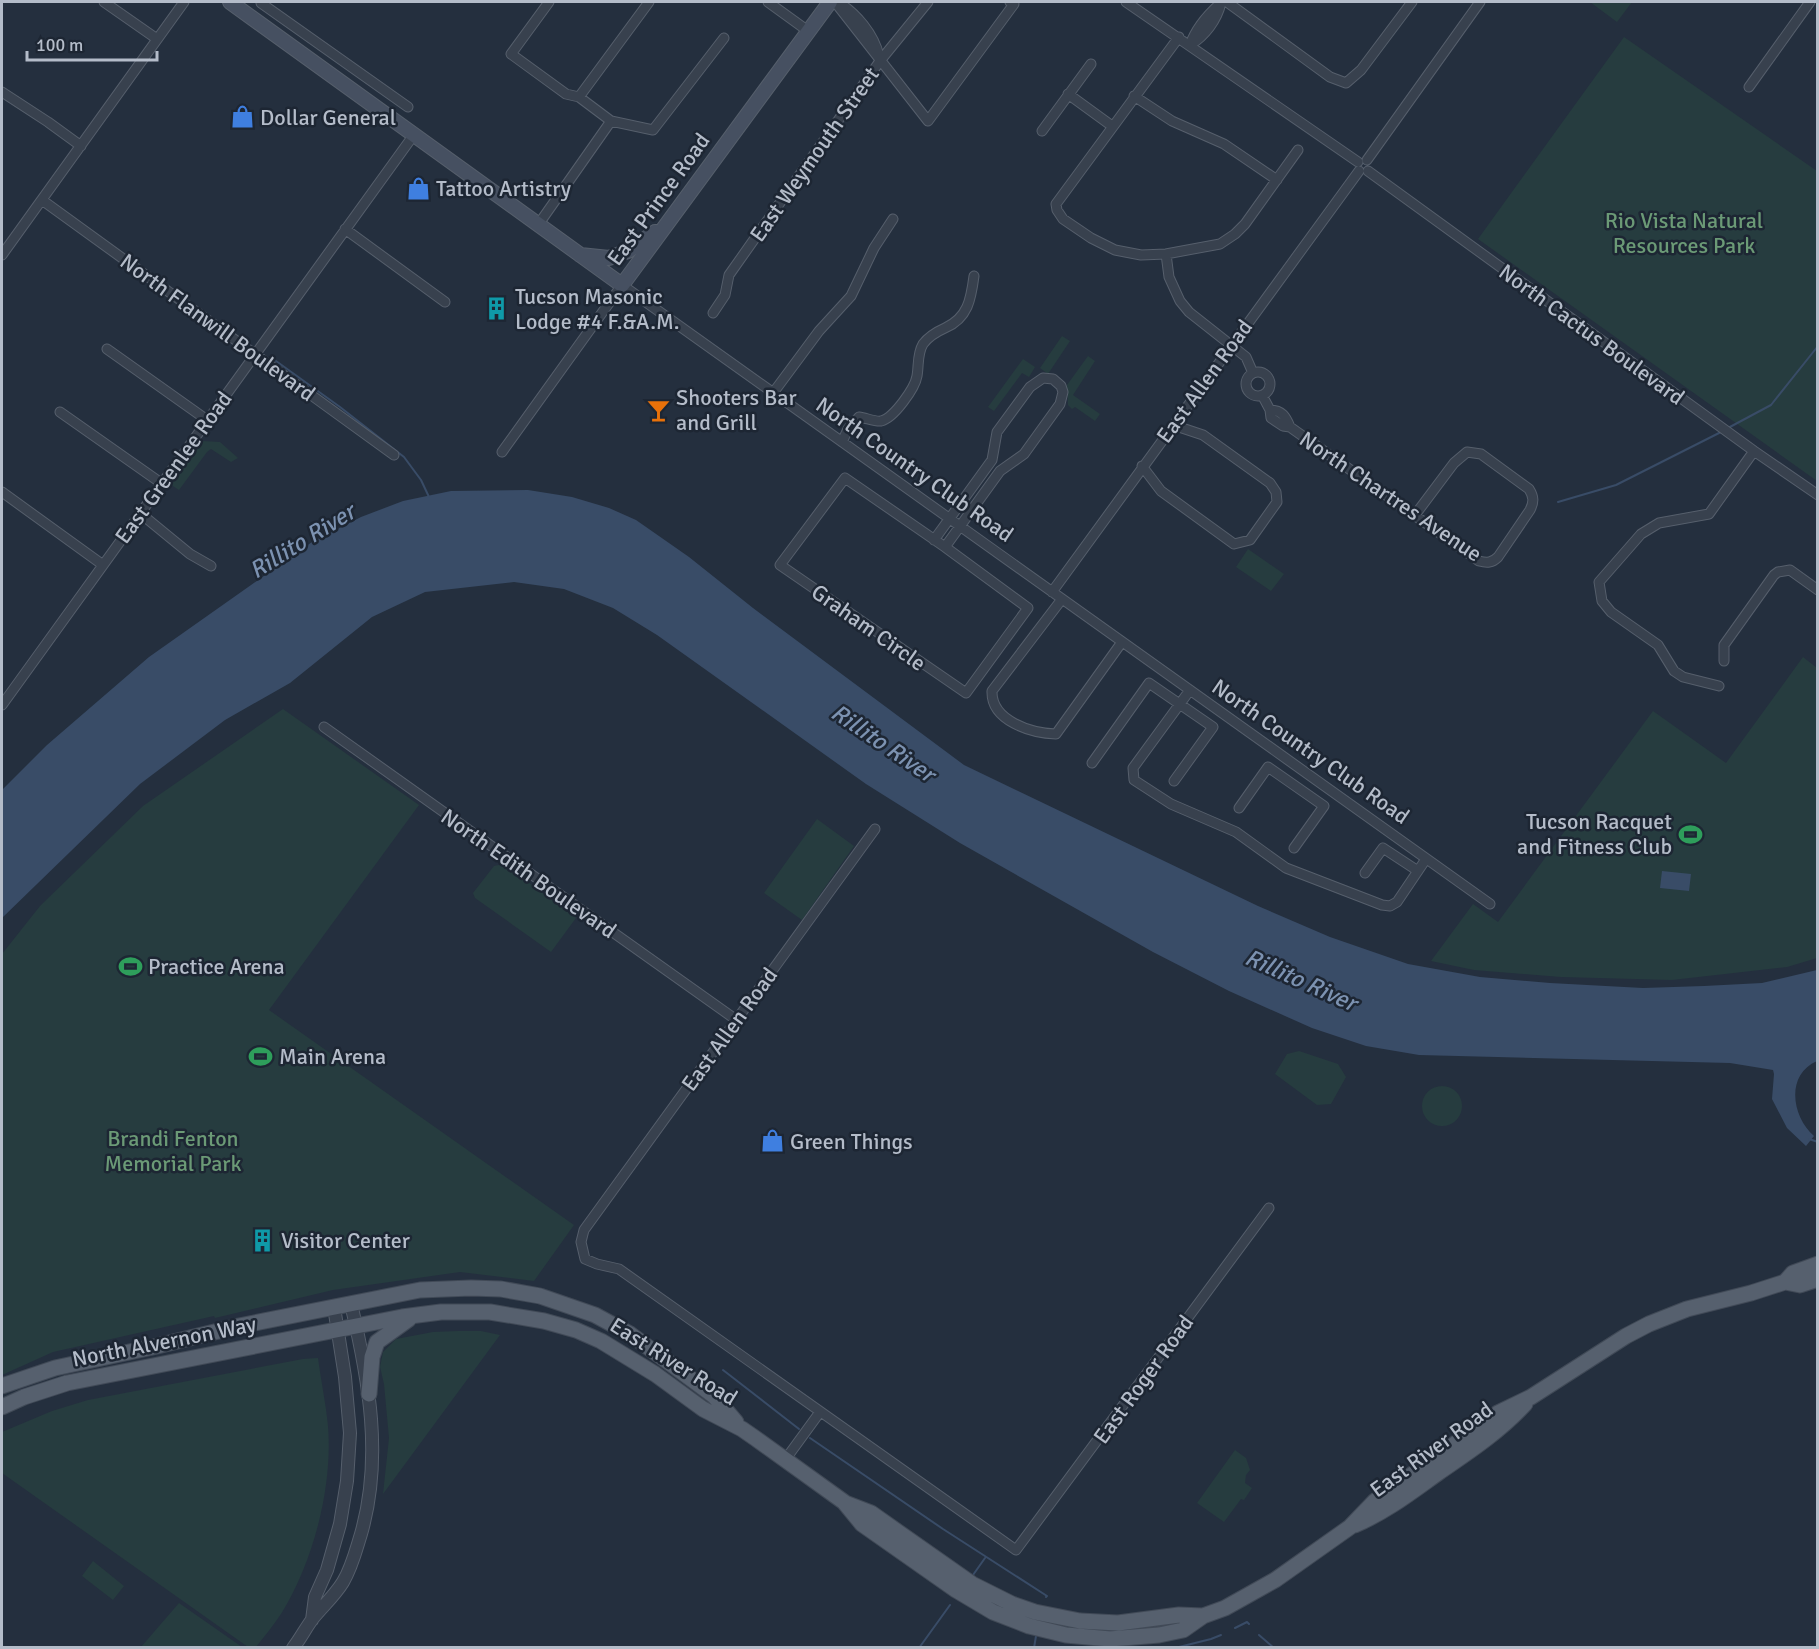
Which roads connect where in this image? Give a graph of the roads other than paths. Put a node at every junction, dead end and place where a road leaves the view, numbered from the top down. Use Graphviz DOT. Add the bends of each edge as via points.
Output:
graph roads {
  1 [pos="104,2"];
  2 [pos="184,2"];
  3 [pos="230,2"];
  4 [pos="261,2"];
  5 [pos="549,2"];
  6 [pos="648,2"];
  7 [pos="768,2"];
  8 [pos="830,2"];
  9 [pos="836,2"];
  10 [pos="928,2"];
  11 [pos="1126,2"];
  12 [pos="1223,2"];
  13 [pos="1412,2"];
  14 [pos="1480,2"];
  15 [pos="1810,2"];
  16 [pos="1012,3"];
  17 [pos="251,16"];
  18 [pos="808,31"];
  19 [pos="1179,37"];
  20 [pos="724,38"];
  21 [pos="157,39"];
  22 [pos="1190,45"];
  23 [pos="880,61"];
  24 [pos="1090,64"];
  25 [pos="1749,87"];
  26 [pos="2,92"];
  27 [pos="1068,94"];
  28 [pos="1134,96"];
  29 [pos="579,97"];
  30 [pos="408,107"];
  31 [pos="611,121"];
  32 [pos="1112,126"];
  33 [pos="1042,131"];
  34 [pos="413,136"];
  35 [pos="81,146"];
  36 [pos="1298,150"];
  37 [pos="1363,166"];
  38 [pos="1277,180"];
  39 [pos="42,200"];
  40 [pos="893,219"];
  41 [pos="666,224"];
  42 [pos="538,225"];
  43 [pos="345,229"];
  44 [pos="3,249"];
  45 [pos="1166,254"];
  46 [pos="579,255"];
  47 [pos="974,276"];
  48 [pos="622,285"];
  49 [pos="446,302"];
  50 [pos="713,313"];
  51 [pos="1230,345"];
  52 [pos="107,349"];
  53 [pos="256,353"];
  54 [pos="1253,373"];
  55 [pos="773,393"];
  56 [pos="1262,395"];
  57 [pos="60,412"];
  58 [pos="207,420"];
  59 [pos="1173,425"];
  60 [pos="842,442"];
  61 [pos="1754,451"];
  62 [pos="502,452"];
  63 [pos="394,455"];
  64 [pos="1142,466"];
  65 [pos="161,483"];
  66 [pos="2,492"];
  67 [pos="1818,495"];
  68 [pos="140,513"];
  69 [pos="1415,515"];
  70 [pos="950,519"];
  71 [pos="960,526"];
  72 [pos="934,540"];
  73 [pos="945,547"];
  74 [pos="103,565"];
  75 [pos="211,566"];
  76 [pos="1818,590"];
  77 [pos="1052,592"];
  78 [pos="1062,599"];
  79 [pos="1122,642"];
  80 [pos="1724,661"];
  81 [pos="1719,686"];
  82 [pos="1190,690"];
  83 [pos="1179,704"];
  84 [pos="2,705"];
  85 [pos="324,727"];
  86 [pos="1092,763"];
  87 [pos="1309,775"];
  88 [pos="1174,781"];
  89 [pos="1299,788"];
  90 [pos="1239,808"];
  91 [pos="875,829"];
  92 [pos="1294,848"];
  93 [pos="1426,859"];
  94 [pos="1418,871"];
  95 [pos="1365,873"];
  96 [pos="1490,904"];
  97 [pos="735,1019"];
  98 [pos="1269,1208"];
  99 [pos="584,1230"];
  100 [pos="1818,1264"];
  101 [pos="1818,1279"];
  102 [pos="1785,1282"];
  103 [pos="351,1304"];
  104 [pos="334,1307"];
  105 [pos="414,1315"];
  106 [pos="356,1326"];
  107 [pos="338,1330"];
  108 [pos="2,1386"];
  109 [pos="369,1394"];
  110 [pos="2,1407"];
  111 [pos="820,1412"];
  112 [pos="742,1429"];
  113 [pos="785,1460"];
  114 [pos="1016,1550"];
  115 [pos="312,1620"];
  116 [pos="293,1647"];
  1 -- 21 [label="street"];
  2 -- 21 [label="street"];
  3 -- 17 [label="main road, North Country Club Road"];
  4 -- 17 [label="street"];
  4 -- 30 [label="street"];
  5 -- 29 [label="street" via="511,54 566,94"];
  6 -- 29 [label="street"];
  7 -- 18 [label="street"];
  8 -- 18 [label="main road, East Prince Road"];
  9 -- 23 [label="street" via="850,9 876,43"];
  10 -- 23 [label="street, East Weymouth Street"];
  11 -- 19 [label="street, North Cactus Boulevard"];
  12 -- 13 [label="street" via="1330,77 1346,83 1361,70"];
  12 -- 22 [label="street" via="1212,10"];
  14 -- 37 [label="street, East Allen Road"];
  15 -- 25 [label="street"];
  16 -- 23 [label="street" via="928,121"];
  17 -- 34 [label="main road, North Country Club Road"];
  18 -- 41 [label="main road, East Prince Road"];
  19 -- 22 [label="street, North Cactus Boulevard"];
  19 -- 28 [label="street"];
  20 -- 31 [label="street" via="653,130"];
  21 -- 35 [label="street"];
  22 -- 37 [label="street, North Cactus Boulevard"];
  23 -- 50 [label="street, East Weymouth Street" via="729,275 725,296"];
  24 -- 27 [label="street"];
  26 -- 35 [label="street"];
  27 -- 32 [label="street"];
  27 -- 33 [label="street"];
  28 -- 32 [label="street"];
  28 -- 38 [label="street" via="1172,121 1224,144"];
  29 -- 31 [label="street"];
  31 -- 42 [label="street"];
  32 -- 45 [label="street" via="1056,204 1057,210 1090,238 1115,250"];
  34 -- 42 [label="main road, North Country Club Road"];
  34 -- 43 [label="street, East Greenlee Road"];
  35 -- 39 [label="street"];
  36 -- 38 [label="street"];
  37 -- 51 [label="street, East Allen Road"];
  37 -- 61 [label="street, North Cactus Boulevard"];
  38 -- 45 [label="street" via="1235,234 1220,244"];
  39 -- 44 [label="street"];
  39 -- 53 [label="street, North Flanwill Boulevard"];
  40 -- 55 [label="street" via="851,296 819,331"];
  41 -- 46 [label="main road" via="619,255"];
  41 -- 48 [label="main road, East Prince Road"];
  42 -- 46 [label="main road, North Country Club Road"];
  43 -- 49 [label="street"];
  43 -- 53 [label="street, East Greenlee Road"];
  45 -- 51 [label="street, North Chartres Avenue" via="1169,277 1180,301"];
  46 -- 48 [label="main road, North Country Club Road"];
  47 -- 60 [label="street" via="968,308 962,318 931,335 923,344 914,386 890,417 880,422 859,417"];
  48 -- 55 [label="street, North Country Club Road"];
  48 -- 62 [label="street, East Prince Road"];
  51 -- 54 [label="street, North Chartres Avenue" via="1246,357"];
  51 -- 59 [label="street, East Allen Road"];
  52 -- 58 [label="street"];
  53 -- 58 [label="street, East Greenlee Road"];
  53 -- 63 [label="street, North Flanwill Boulevard"];
  54 -- 56 [label="street, North Chartres Avenue" via="1247,389 1255,396"];
  54 -- 56 [label="street, North Chartres Avenue" via="1269,379 1270,387"];
  55 -- 60 [label="street, North Country Club Road"];
  56 -- 69 [label="street, North Chartres Avenue" via="1271,418 1290,427"];
  57 -- 65 [label="street"];
  58 -- 65 [label="street, East Greenlee Road"];
  59 -- 64 [label="street, East Allen Road"];
  59 -- 64 [label="street" via="1203,435 1270,483 1277,502 1250,540 1233,544 1161,491"];
  60 -- 70 [label="street, North Country Club Road"];
  61 -- 67 [label="street, North Cactus Boulevard"];
  61 -- 81 [label="street" via="1709,514 1659,523 1641,534 1599,582 1606,606 1658,645 1674,671"];
  64 -- 77 [label="street, East Allen Road"];
  65 -- 68 [label="street, East Greenlee Road"];
  66 -- 74 [label="street"];
  68 -- 74 [label="street, East Greenlee Road"];
  68 -- 75 [label="street"];
  69 -- 69 [label="street, North Chartres Avenue" via="1454,462 1467,452 1482,454 1529,489 1534,503 1493,561 1486,563"];
  70 -- 71 [label="street, North Country Club Road"];
  70 -- 71 [label="street" via="992,460 997,432 1030,387 1043,378 1053,379 1063,392 1060,404 1024,454 1000,471"];
  70 -- 72 [label="street"];
  71 -- 73 [label="street"];
  71 -- 77 [label="street, North Country Club Road"];
  72 -- 73 [label="street, Graham Circle"];
  72 -- 73 [label="street, Graham Circle" via="845,478 780,565 966,693 1028,608"];
  74 -- 84 [label="street, East Greenlee Road"];
  76 -- 80 [label="street" via="1782,568 1725,645"];
  77 -- 78 [label="street, North Country Club Road"];
  78 -- 79 [label="street, North Country Club Road"];
  78 -- 79 [label="street" via="992,692 999,714 1026,729 1056,734"];
  79 -- 82 [label="street, North Country Club Road"];
  82 -- 83 [label="street"];
  82 -- 87 [label="street, North Country Club Road"];
  83 -- 86 [label="street" via="1149,683"];
  83 -- 88 [label="street" via="1213,727"];
  83 -- 94 [label="street" via="1133,768 1134,780 1152,793 1236,832 1280,866 1382,905 1396,902"];
  85 -- 97 [label="street, North Edith Boulevard"];
  87 -- 89 [label="street"];
  87 -- 93 [label="street, North Country Club Road"];
  89 -- 90 [label="street" via="1268,767"];
  89 -- 92 [label="street" via="1324,806"];
  91 -- 97 [label="street, East Allen Road"];
  93 -- 94 [label="street"];
  93 -- 96 [label="street, North Country Club Road"];
  94 -- 95 [label="street" via="1383,848"];
  97 -- 99 [label="street, East Allen Road"];
  98 -- 114 [label="street, East Roger Road"];
  99 -- 111 [label="street, East River Road" via="580,1242 585,1258 619,1269"];
  100 -- 102 [label="main road, East River Road" via="1793,1273"];
  101 -- 102 [label="main road, East River Road" via="1800,1285"];
  102 -- 113 [label="main road, East River Road" via="1687,1309 1609,1346 1531,1397 1505,1425 1380,1514 1350,1527 1273,1582 1183,1630 1133,1638 1066,1635 1029,1626 987,1609 862,1524 844,1502"];
  103 -- 104 [label="main road, East River Road"];
  103 -- 106 [label="street"];
  103 -- 112 [label="main road, East River Road" via="420,1290 471,1288 522,1292 561,1302 596,1315 643,1343 714,1396"];
  104 -- 107 [label="street"];
  104 -- 108 [label="main road, North Alvernon Way" via="56,1368"];
  105 -- 106 [label="main road, East River Road"];
  105 -- 109 [label="main road" via="377,1342"];
  105 -- 112 [label="main road, East River Road" via="490,1312 576,1330 628,1356 703,1409"];
  106 -- 107 [label="main road, North Alvernon Way"];
  106 -- 109 [label="street"];
  107 -- 110 [label="main road, North Alvernon Way" via="67,1383"];
  107 -- 115 [label="street" via="350,1433 348,1481 340,1524 315,1597"];
  109 -- 115 [label="street" via="372,1448 366,1514 344,1581"];
  111 -- 113 [label="street"];
  111 -- 114 [label="street, East River Road"];
  112 -- 113 [label="main road, East River Road"];
  115 -- 116 [label="street"];
}
